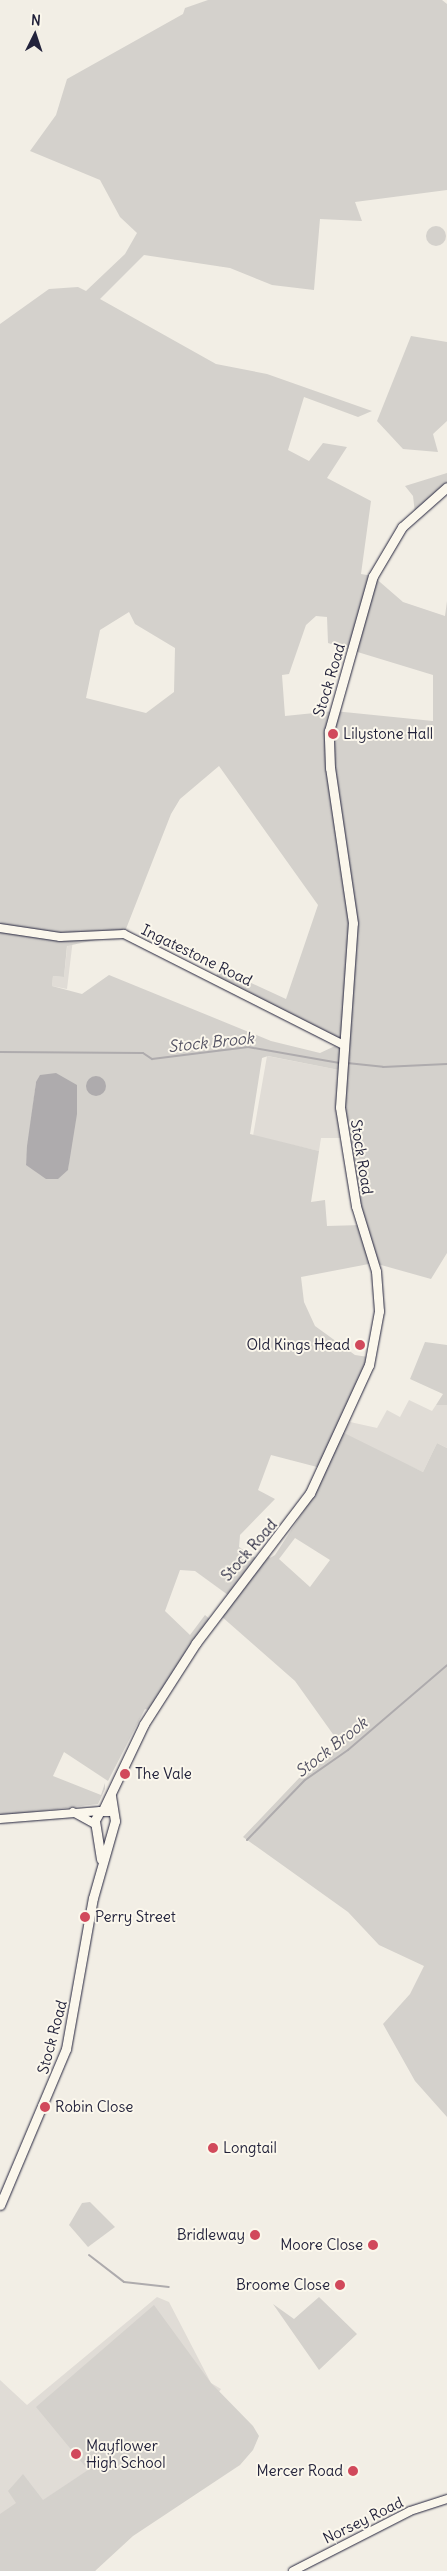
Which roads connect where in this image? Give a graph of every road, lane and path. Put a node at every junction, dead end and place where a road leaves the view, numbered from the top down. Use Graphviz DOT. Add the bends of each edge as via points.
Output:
graph roads {
  1 [pos="447,487"];
  2 [pos="0,928"];
  3 [pos="342,1044"];
  4 [pos="105,1811"];
  5 [pos="72,1812"];
  6 [pos="0,1819"];
  7 [pos="96,1825"];
  8 [pos="111,1829"];
  9 [pos="102,1867"];
  10 [pos="0,2205"];
  11 [pos="447,2499"];
  12 [pos="293,2571"];
  1 -- 3 [label="main road, Stock Road" via="402,527 373,576 330,722 330,768 353,923"];
  2 -- 3 [label="street, Ingatestone Road" via="60,937 124,934"];
  3 -- 4 [label="main road, Stock Road" via="340,1107 356,1206 376,1272 379,1311 369,1365 310,1493 286,1529 223,1602 144,1724"];
  4 -- 5 [label="street"];
  4 -- 7 [label="main road, Stock Road"];
  4 -- 8 [label="main road, Stock Road" via="115,1821"];
  5 -- 6 [label="street"];
  5 -- 7 [label="street"];
  7 -- 8 [label="main road"];
  7 -- 9 [label="main road, Stock Road"];
  8 -- 9 [label="main road, Stock Road"];
  9 -- 10 [label="main road, Stock Road" via="66,2049"];
  11 -- 12 [label="street, Norsey Road" via="410,2511"];
}
